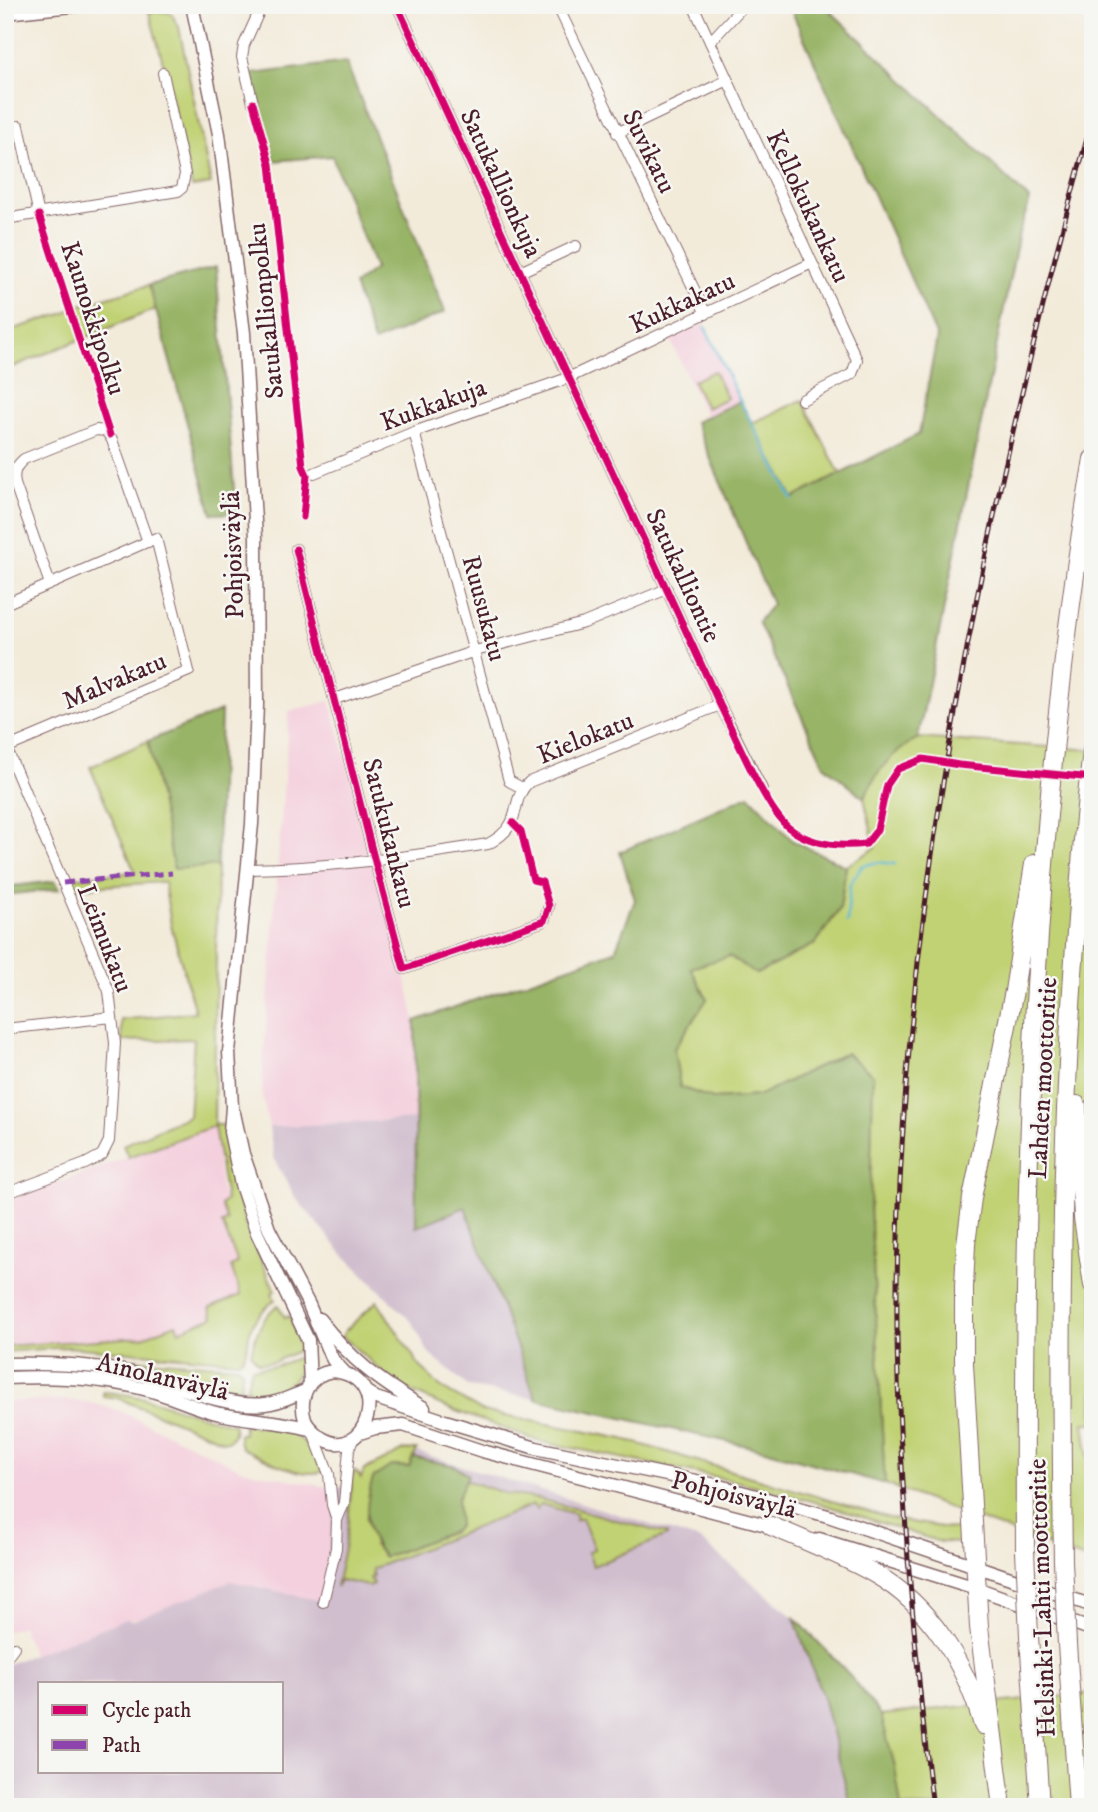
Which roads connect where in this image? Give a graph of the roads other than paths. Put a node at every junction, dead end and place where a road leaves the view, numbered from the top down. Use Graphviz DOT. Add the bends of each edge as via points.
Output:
graph roads {
  1 [pos="82,5"];
  2 [pos="192,5"];
  3 [pos="262,5"];
  4 [pos="397,5"];
  5 [pos="557,5"];
  6 [pos="693,5"];
  7 [pos="744,5"];
  8 [pos="5,13"];
  9 [pos="710,42"];
  10 [pos="163,74"];
  11 [pos="728,80"];
  12 [pos="253,103"];
  13 [pos="19,126"];
  14 [pos="617,133"];
  15 [pos="39,215"];
  16 [pos="5,219"];
  17 [pos="576,246"];
  18 [pos="812,263"];
  19 [pos="520,272"];
  20 [pos="706,314"];
  21 [pos="568,378"];
  22 [pos="802,400"];
  23 [pos="414,432"];
  24 [pos="1093,459"];
  25 [pos="314,472"];
  26 [pos="152,540"];
  27 [pos="296,549"];
  28 [pos="50,584"];
  29 [pos="667,589"];
  30 [pos="5,604"];
  31 [pos="475,651"];
  32 [pos="335,699"];
  33 [pos="720,705"];
  34 [pos="1093,745"];
  35 [pos="6,747"];
  36 [pos="523,788"];
  37 [pos="1050,788"];
  38 [pos="762,789"];
  39 [pos="375,862"];
  40 [pos="248,869"];
  41 [pos="548,906"];
  42 [pos="1074,958"];
  43 [pos="112,1017"];
  44 [pos="5,1029"];
  45 [pos="232,1107"];
  46 [pos="5,1194"];
  47 [pos="1093,1285"];
  48 [pos="309,1305"];
  49 [pos="5,1364"];
  50 [pos="346,1374"];
  51 [pos="5,1378"];
  52 [pos="308,1387"];
  53 [pos="1061,1387"];
  54 [pos="365,1391"];
  55 [pos="1024,1401"];
  56 [pos="445,1421"];
  57 [pos="312,1430"];
  58 [pos="356,1436"];
  59 [pos="337,1520"];
  60 [pos="771,1526"];
  61 [pos="975,1564"];
  62 [pos="976,1588"];
  63 [pos="323,1602"];
  64 [pos="1093,1605"];
  65 [pos="1093,1630"];
  66 [pos="14,1647"];
  67 [pos="5,1659"];
  68 [pos="1001,1799"];
  69 [pos="1040,1807"];
  70 [pos="1078,1807"];
  1 -- 8 [label="main road"];
  2 -- 40 [label="main road, Pohjoisväylä" via="219,134 244,333 256,552 257,705"];
  3 -- 12 [label="street" via="242,57"];
  4 -- 19 [label="street, Satukallionkuja"];
  5 -- 14 [label="street, Suvikatu"];
  6 -- 9 [label="street, Kellokukankatu"];
  7 -- 9 [label="street"];
  9 -- 11 [label="street, Kellokukankatu"];
  10 -- 15 [label="street" via="185,174 178,191"];
  11 -- 14 [label="street"];
  11 -- 18 [label="street, Kellokukankatu"];
  13 -- 15 [label="street"];
  14 -- 20 [label="street, Suvikatu"];
  15 -- 16 [label="street"];
  17 -- 19 [label="street"];
  18 -- 20 [label="street, Kukkakatu"];
  18 -- 22 [label="street, Kellokukankatu" via="858,360 852,373"];
  19 -- 21 [label="street, Satukallionkuja"];
  20 -- 21 [label="street, Kukkakatu"];
  21 -- 23 [label="street, Kukkakuja"];
  21 -- 29 [label="street, Satukalliontie"];
  23 -- 25 [label="street, Kukkakuja"];
  23 -- 31 [label="street, Ruusukatu"];
  24 -- 37 [label="highway"];
  26 -- 28 [label="street"];
  26 -- 28 [label="street" via="106,431 96,429 24,459 14,474 15,484"];
  26 -- 35 [label="street, Malvakatu" via="189,671"];
  27 -- 32 [label="street, Satukukankatu"];
  28 -- 30 [label="street"];
  29 -- 31 [label="street" via="584,623"];
  29 -- 33 [label="street, Satukalliontie"];
  31 -- 32 [label="street"];
  31 -- 36 [label="street, Ruusukatu" via="509,781"];
  32 -- 39 [label="street, Satukukankatu"];
  33 -- 36 [label="street, Kielokatu"];
  33 -- 38 [label="street, Satukalliontie"];
  34 -- 42 [label="highway, Lahden moottoritie"];
  35 -- 43 [label="street, Leimukatu" via="109,992"];
  36 -- 39 [label="street, Kielokatu" via="513,823 503,836 488,844"];
  37 -- 55 [label="highway, Lahden moottoritie" via="1028,1179"];
  37 -- 61 [label="highway" via="966,1244 964,1364"];
  39 -- 40 [label="street, Kielokatu"];
  39 -- 41 [label="street, Satukukankatu" via="404,970 544,921"];
  40 -- 45 [label="main road, Pohjoisväylä" via="229,1052"];
  42 -- 47 [label="highway" via="1078,1146"];
  42 -- 53 [label="highway, Lahden moottoritie" via="1063,1181"];
  43 -- 44 [label="street"];
  43 -- 46 [label="street, Leimukatu" via="115,1044 109,1141 102,1155"];
  45 -- 48 [label="main road, Pohjoisväylä" via="269,1229"];
  45 -- 52 [label="main road, Pohjoisväylä" via="230,1132 241,1185 257,1233 305,1331 310,1358"];
  48 -- 50 [label="main road, Pohjoisväylä" via="333,1360"];
  48 -- 56 [label="main road" via="363,1368"];
  49 -- 52 [label="main road, Ainolanväylä" via="91,1366 251,1404 279,1401"];
  50 -- 52 [label="main road" via="327,1371"];
  50 -- 54 [label="main road"];
  51 -- 57 [label="main road, Ainolanväylä" via="117,1383 220,1414"];
  52 -- 57 [label="main road" via="303,1408"];
  53 -- 70 [label="highway, Helsinki-Lahti moottoritie, bridge" via="1063,1561"];
  54 -- 56 [label="main road, Pohjoisväylä"];
  54 -- 58 [label="main road" via="370,1406"];
  55 -- 69 [label="highway, Helsinki-Lahti moottoritie, bridge" via="1028,1636"];
  56 -- 61 [label="main road, Pohjoisväylä" via="536,1448 720,1486"];
  57 -- 58 [label="main road" via="331,1442"];
  57 -- 59 [label="street" via="329,1474"];
  58 -- 59 [label="street" via="349,1450 344,1503"];
  58 -- 60 [label="main road, Pohjoisväylä" via="403,1425 482,1451"];
  59 -- 63 [label="street" via="336,1548"];
  60 -- 62 [label="main road, Pohjoisväylä"];
  60 -- 68 [label="highway" via="876,1574 930,1621 959,1662 973,1694"];
  61 -- 62 [label="highway"];
  61 -- 64 [label="main road, Pohjoisväylä"];
  62 -- 65 [label="main road, Pohjoisväylä"];
  62 -- 68 [label="highway"];
  66 -- 67 [label="street"];
}
